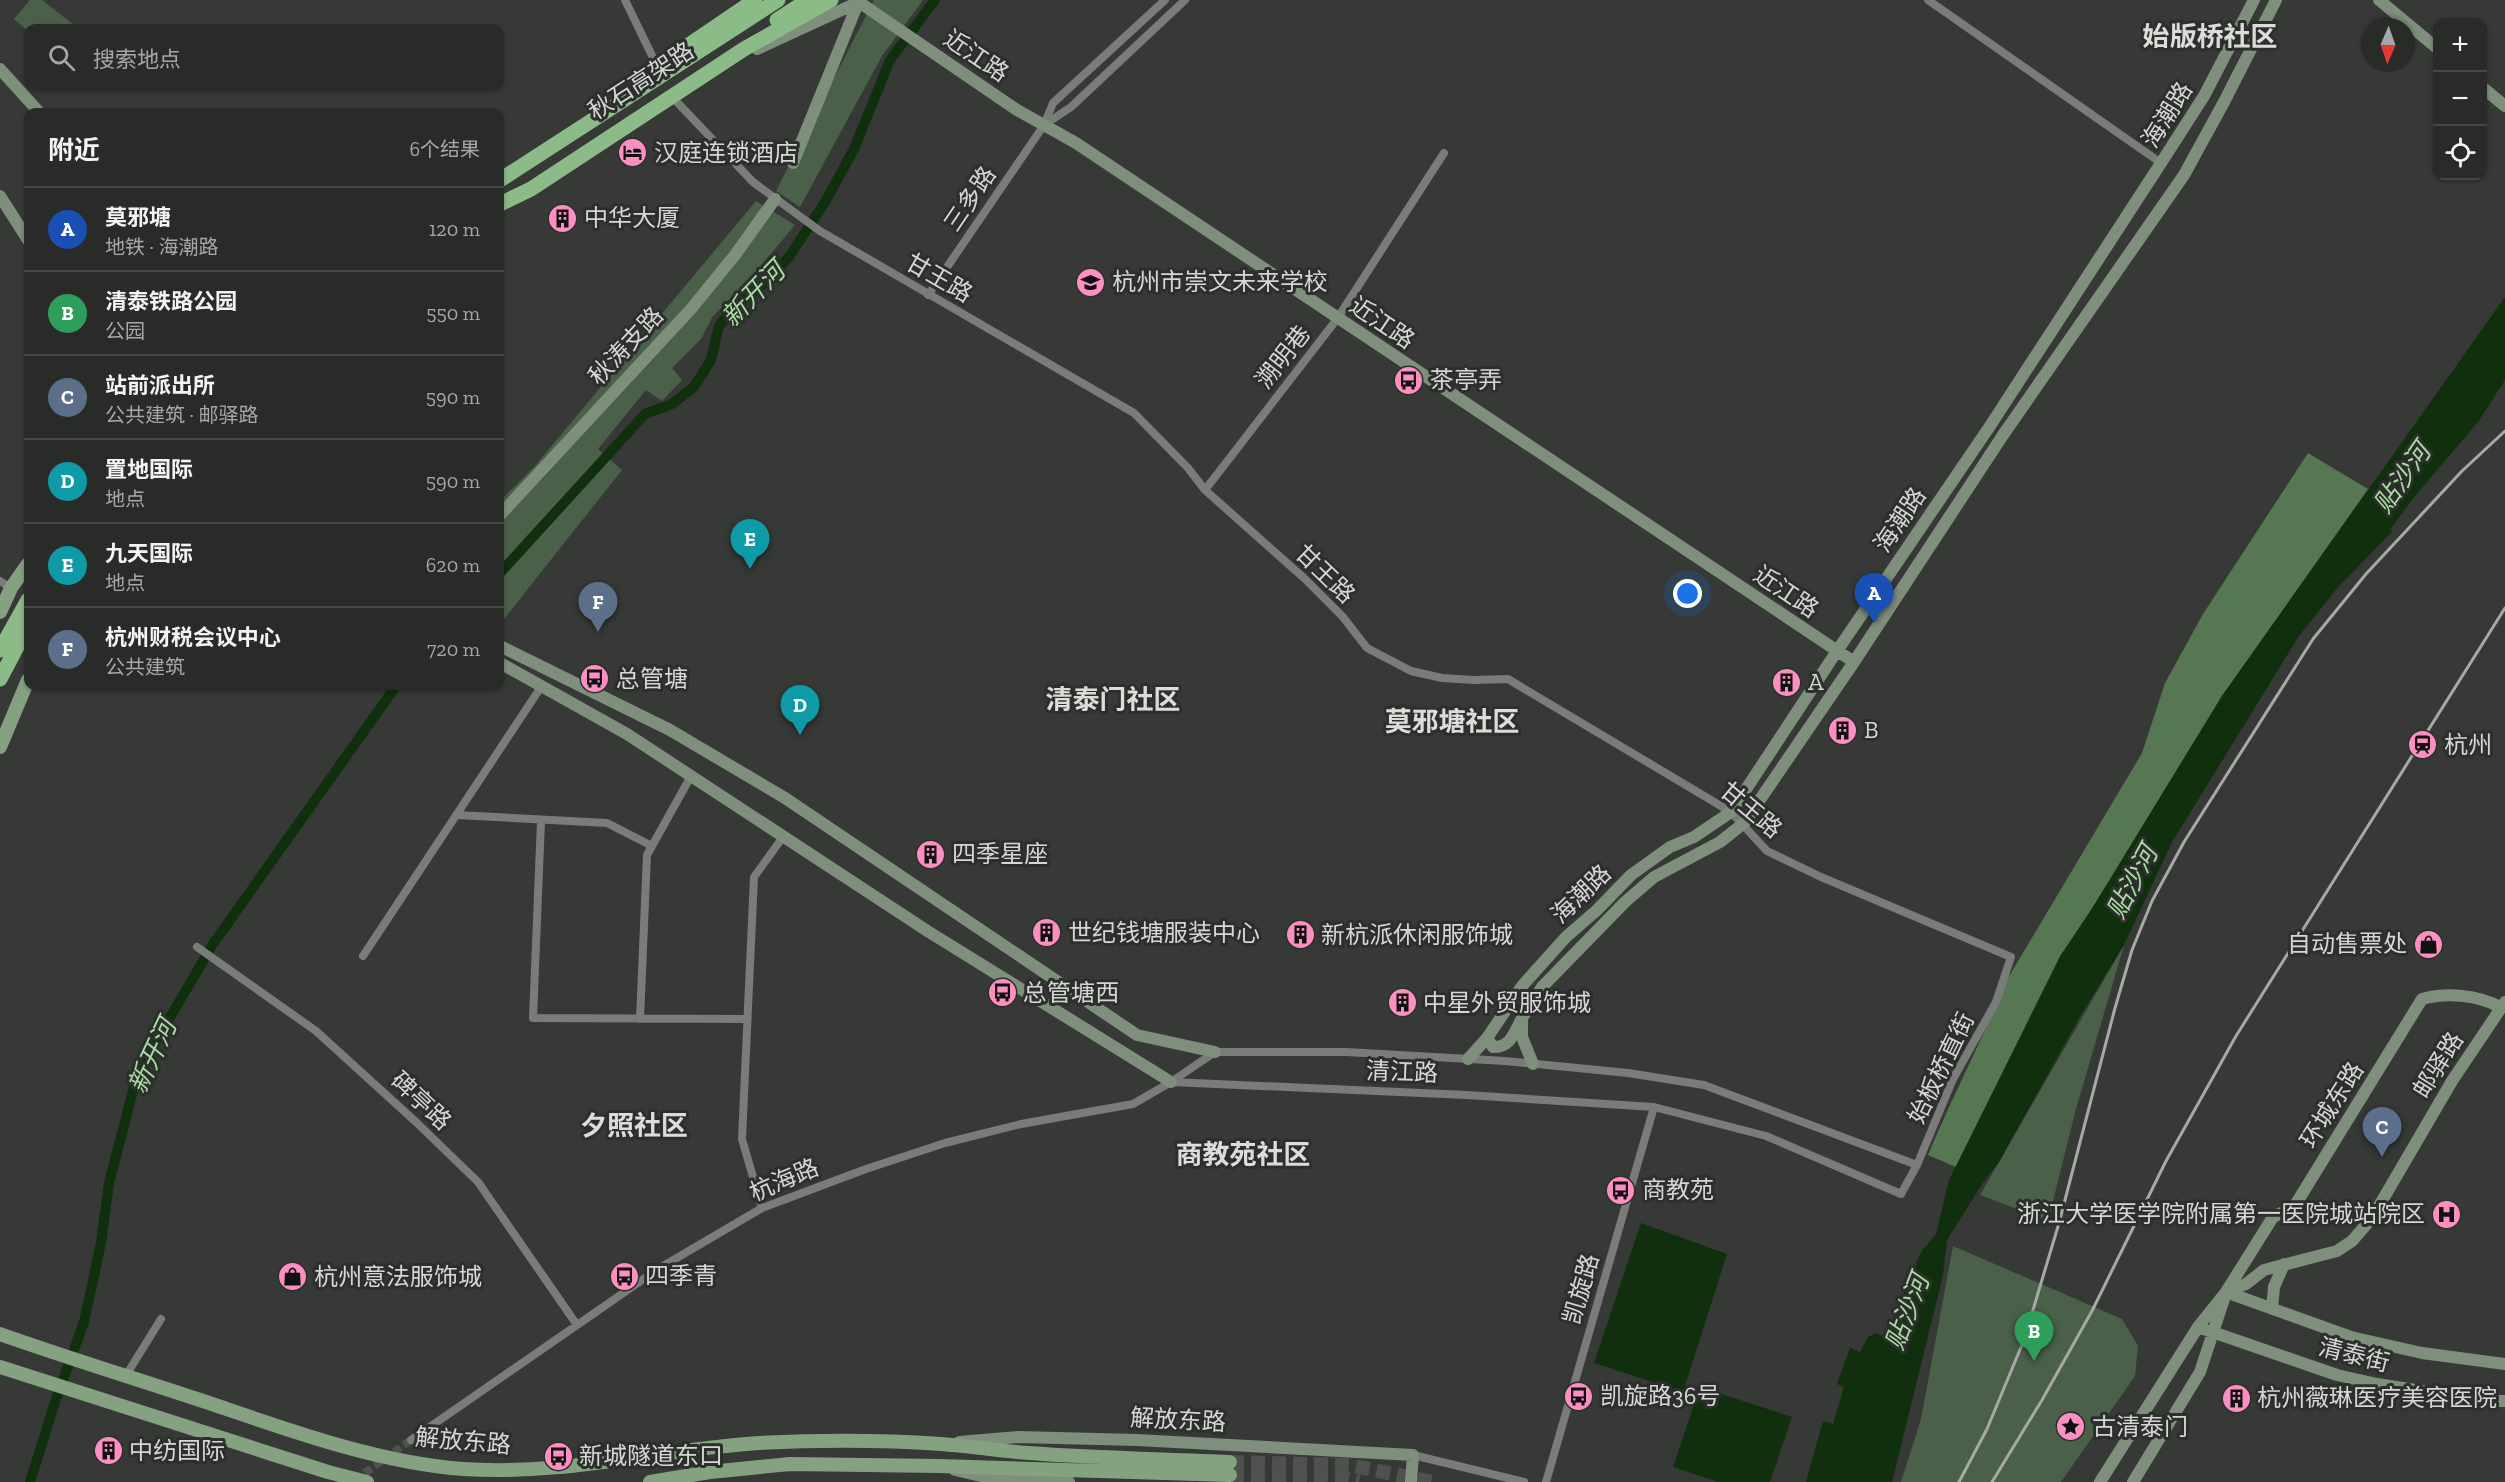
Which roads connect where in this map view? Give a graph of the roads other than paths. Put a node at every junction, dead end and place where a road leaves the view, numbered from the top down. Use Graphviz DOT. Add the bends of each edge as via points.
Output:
graph roads {
  1 [pos="625,0"];
  2 [pos="756,0"];
  3 [pos="778,0"];
  4 [pos="787,0"];
  5 [pos="808,0"];
  6 [pos="826,0"];
  7 [pos="831,0"];
  8 [pos="1165,0"];
  9 [pos="1185,0"];
  10 [pos="1928,0"];
  11 [pos="2254,0"];
  12 [pos="2276,0"];
  13 [pos="2379,0"];
  14 [pos="859,1"];
  15 [pos="2433,45"];
  16 [pos="744,55"];
  17 [pos="0,69"];
  18 [pos="664,82"];
  19 [pos="2487,91"];
  20 [pos="675,100"];
  21 [pos="2505,106"];
  22 [pos="35,108"];
  23 [pos="1044,125"];
  24 [pos="1444,153"];
  25 [pos="793,163"];
  26 [pos="2161,164"];
  27 [pos="504,171"];
  28 [pos="504,177"];
  29 [pos="504,185"];
  30 [pos="0,196"];
  31 [pos="504,196"];
  32 [pos="776,199"];
  33 [pos="504,202"];
  34 [pos="504,210"];
  35 [pos="24,234"];
  36 [pos="928,295"];
  37 [pos="1337,319"];
  38 [pos="1205,490"];
  39 [pos="504,512"];
  40 [pos="24,568"];
  41 [pos="6,584"];
  42 [pos="24,607"];
  43 [pos="0,612"];
  44 [pos="24,634"];
  45 [pos="504,647"];
  46 [pos="0,650"];
  47 [pos="1837,651"];
  48 [pos="1854,662"];
  49 [pos="504,665"];
  50 [pos="0,679"];
  51 [pos="542,687"];
  52 [pos="24,690"];
  53 [pos="0,747"];
  54 [pos="691,776"];
  55 [pos="1731,812"];
  56 [pos="456,815"];
  57 [pos="541,821"];
  58 [pos="1744,823"];
  59 [pos="783,837"];
  60 [pos="652,846"];
  61 [pos="196,947"];
  62 [pos="363,956"];
  63 [pos="2011,957"];
  64 [pos="2502,1005"];
  65 [pos="1522,1018"];
  66 [pos="640,1019"];
  67 [pos="747,1019"];
  68 [pos="1486,1038"];
  69 [pos="1215,1052"];
  70 [pos="1468,1059"];
  71 [pos="1533,1064"];
  72 [pos="1171,1082"];
  73 [pos="1654,1107"];
  74 [pos="1917,1165"];
  75 [pos="1901,1194"];
  76 [pos="762,1208"];
  77 [pos="2284,1264"];
  78 [pos="2226,1292"];
  79 [pos="2272,1309"];
  80 [pos="161,1318"];
  81 [pos="577,1325"];
  82 [pos="2198,1327"];
  83 [pos="2214,1333"];
  84 [pos="0,1334"];
  85 [pos="2505,1364"];
  86 [pos="0,1367"];
  87 [pos="124,1377"];
  88 [pos="2505,1401"];
  89 [pos="411,1440"];
  90 [pos="940,1444"];
  91 [pos="1413,1455"];
  92 [pos="939,1466"];
  93 [pos="670,1480"];
  94 [pos="367,1482"];
  95 [pos="650,1482"];
  96 [pos="1069,1482"];
  97 [pos="1411,1482"];
  98 [pos="1524,1482"];
  99 [pos="1546,1482"];
  100 [pos="2100,1482"];
  101 [pos="2133,1482"];
  1 -- 18 [label="street"];
  2 -- 27 [label="highway"];
  3 -- 28 [label="highway, 秋石高架路"];
  4 -- 18 [label="main road"];
  5 -- 31 [label="highway, 秋石高架路"];
  6 -- 16 [label="main road"];
  7 -- 33 [label="highway" via="744,49 531,189"];
  8 -- 23 [label="street, 三多路" via="1053,103"];
  9 -- 23 [label="street, 三多路" via="1071,107"];
  10 -- 26 [label="street"];
  11 -- 26 [label="main road, 海潮路" via="2204,96"];
  12 -- 48 [label="main road, 海潮路" via="2184,175 2003,435"];
  13 -- 15 [label="main road"];
  14 -- 16 [label="main road"];
  14 -- 23 [label="main road, 近江路"];
  14 -- 25 [label="main road"];
  16 -- 20 [label="main road"];
  17 -- 22 [label="main road"];
  18 -- 29 [label="main road"];
  19 -- 21 [label="main road"];
  20 -- 32 [label="street, 甘王路" via="753,182"];
  20 -- 34 [label="main road"];
  23 -- 36 [label="street, 三多路"];
  23 -- 37 [label="main road, 近江路"];
  24 -- 37 [label="street, 溯明巷"];
  26 -- 47 [label="main road, 海潮路"];
  30 -- 35 [label="main road"];
  32 -- 36 [label="street, 甘王路" via="820,231"];
  32 -- 39 [label="main road, 秋涛支路" via="691,309"];
  36 -- 38 [label="street, 甘王路" via="1134,413"];
  37 -- 38 [label="street, 溯明巷"];
  37 -- 47 [label="main road, 近江路"];
  38 -- 55 [label="street, 甘王路" via="1304,578 1367,648 1411,671 1453,679 1508,679"];
  40 -- 41 [label="main road"];
  41 -- 43 [label="main road"];
  42 -- 46 [label="highway"];
  44 -- 50 [label="highway"];
  45 -- 69 [label="main road, 清江路" via="670,730 785,798 1137,1035"];
  47 -- 48 [label="main road, 近江路"];
  47 -- 55 [label="main road, 海潮路"];
  48 -- 58 [label="main road, 海潮路"];
  49 -- 51 [label="main road, 清江路"];
  51 -- 54 [label="main road, 清江路" via="627,734"];
  51 -- 56 [label="street"];
  52 -- 53 [label="main road"];
  54 -- 59 [label="main road, 清江路"];
  54 -- 60 [label="street"];
  55 -- 58 [label="street, 甘王路"];
  55 -- 68 [label="main road, 海潮路" via="1631,875 1522,986"];
  56 -- 57 [label="street"];
  56 -- 62 [label="street"];
  57 -- 60 [label="street" via="607,823"];
  57 -- 66 [label="street" via="533,1018"];
  58 -- 63 [label="street, 甘王路" via="1767,851"];
  58 -- 65 [label="main road, 海潮路" via="1720,842 1654,877 1625,902 1542,987"];
  59 -- 67 [label="street" via="754,877"];
  59 -- 72 [label="main road, 清江路"];
  60 -- 66 [label="street" via="647,855"];
  61 -- 81 [label="street, 碑亭路" via="316,1031 478,1182"];
  63 -- 74 [label="street, 始板桥直街" via="1996,1002 1953,1079"];
  64 -- 77 [label="main road, 邮驿路" via="2452,1081 2372,1218 2352,1241 2337,1251"];
  64 -- 78 [label="main road, 环城东路" via="2437,995 2422,999 2294,1207 2273,1217"];
  65 -- 68 [label="main road, 海潮路" via="1504,1046 1493,1047"];
  65 -- 71 [label="main road" via="1522,1037"];
  66 -- 67 [label="street"];
  67 -- 76 [label="street" via="741,1139"];
  68 -- 70 [label="main road, 海潮路"];
  69 -- 70 [label="street, 清江路" via="1346,1052"];
  69 -- 72 [label="street, 杭海路"];
  70 -- 71 [label="street, 清江路"];
  71 -- 74 [label="street, 清江路" via="1704,1084"];
  72 -- 73 [label="street, 清江路"];
  72 -- 76 [label="street, 杭海路" via="1133,1104 1021,1124 945,1143"];
  73 -- 75 [label="street, 清江路" via="1766,1136"];
  73 -- 99 [label="street, 凯旋路"];
  74 -- 75 [label="street, 始板桥直街"];
  76 -- 81 [label="street, 杭海路" via="658,1269"];
  77 -- 78 [label="main road, 邮驿路" via="2264,1270 2246,1284"];
  77 -- 79 [label="main road" via="2274,1287"];
  78 -- 79 [label="main road, 清泰街"];
  78 -- 82 [label="main road, 环城东路"];
  78 -- 83 [label="main road, 环城东路"];
  79 -- 85 [label="main road, 清泰街" via="2351,1338"];
  80 -- 87 [label="street"];
  81 -- 89 [label="street, 杭海路"];
  82 -- 83 [label="main road, 清泰街"];
  82 -- 100 [label="main road, 环城东路"];
  83 -- 88 [label="main road, 清泰街" via="2337,1375 2452,1396"];
  83 -- 101 [label="main road, 环城东路" via="2200,1372"];
  84 -- 87 [label="main road, 解放东路"];
  86 -- 94 [label="main road"];
  87 -- 90 [label="main road, 解放东路" via="315,1439 464,1469 568,1466 758,1443"];
  90 -- 91 [label="main road, 解放东路" via="1030,1437"];
  90 -- 92 [label="main road, 解放东路" via="1230,1469"];
  91 -- 97 [label="main road"];
  91 -- 98 [label="street"];
  92 -- 93 [label="main road, 解放东路" via="790,1464"];
  92 -- 96 [label="main road, 解放东路" via="990,1478"];
  93 -- 95 [label="main road, 解放东路"];
}
